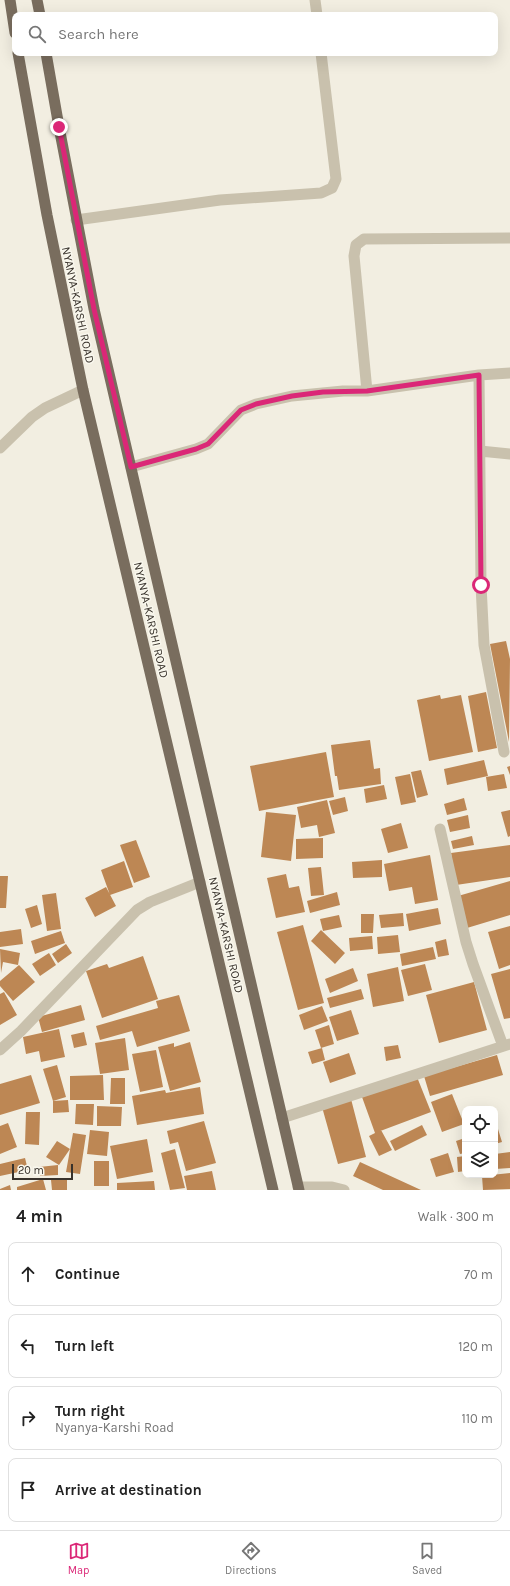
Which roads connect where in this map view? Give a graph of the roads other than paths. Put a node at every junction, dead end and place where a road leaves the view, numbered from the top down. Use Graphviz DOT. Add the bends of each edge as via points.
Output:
graph roads {
  1 [pos="10,0"];
  2 [pos="37,0"];
  3 [pos="315,0"];
  4 [pos="39,12"];
  5 [pos="317,12"];
  6 [pos="12,14"];
  7 [pos="19,56"];
  8 [pos="47,56"];
  9 [pos="321,56"];
  10 [pos="76,220"];
  11 [pos="510,238"];
  12 [pos="510,373"];
  13 [pos="479,375"];
  14 [pos="83,390"];
  15 [pos="367,391"];
  16 [pos="0,448"];
  17 [pos="480,451"];
  18 [pos="510,454"];
  19 [pos="131,467"];
  20 [pos="504,752"];
  21 [pos="440,829"];
  22 [pos="200,882"];
  23 [pos="507,1045"];
  24 [pos="0,1050"];
  25 [pos="282,1118"];
  26 [pos="299,1188"];
  27 [pos="273,1190"];
  28 [pos="344,1190"];
  1 -- 6 [label="main road"];
  2 -- 4 [label="main road"];
  3 -- 5 [label="street"];
  7 -- 14 [label="main road, NYANYA-KARSHI ROAD" via="46,215"];
  8 -- 10 [label="main road, NYANYA-KARSHI ROAD"];
  9 -- 10 [label="street" via="336,179 332,188 321,193 220,200"];
  10 -- 19 [label="main road, NYANYA-KARSHI ROAD"];
  11 -- 15 [label="street" via="364,239 356,245 354,256"];
  12 -- 13 [label="street"];
  13 -- 15 [label="street"];
  13 -- 17 [label="street"];
  14 -- 16 [label="street" via="45,408"];
  14 -- 22 [label="main road, NYANYA-KARSHI ROAD"];
  15 -- 19 [label="street" via="336,391 292,396 256,404 241,410 208,444"];
  17 -- 18 [label="street"];
  17 -- 20 [label="street" via="484,644"];
  19 -- 25 [label="main road, NYANYA-KARSHI ROAD"];
  21 -- 23 [label="street" via="472,964"];
  22 -- 24 [label="street" via="150,902 137,910"];
  22 -- 27 [label="main road, NYANYA-KARSHI ROAD"];
  23 -- 25 [label="street"];
  25 -- 26 [label="main road, NYANYA-KARSHI ROAD"];
  26 -- 28 [label="street" via="332,1187"];
}
